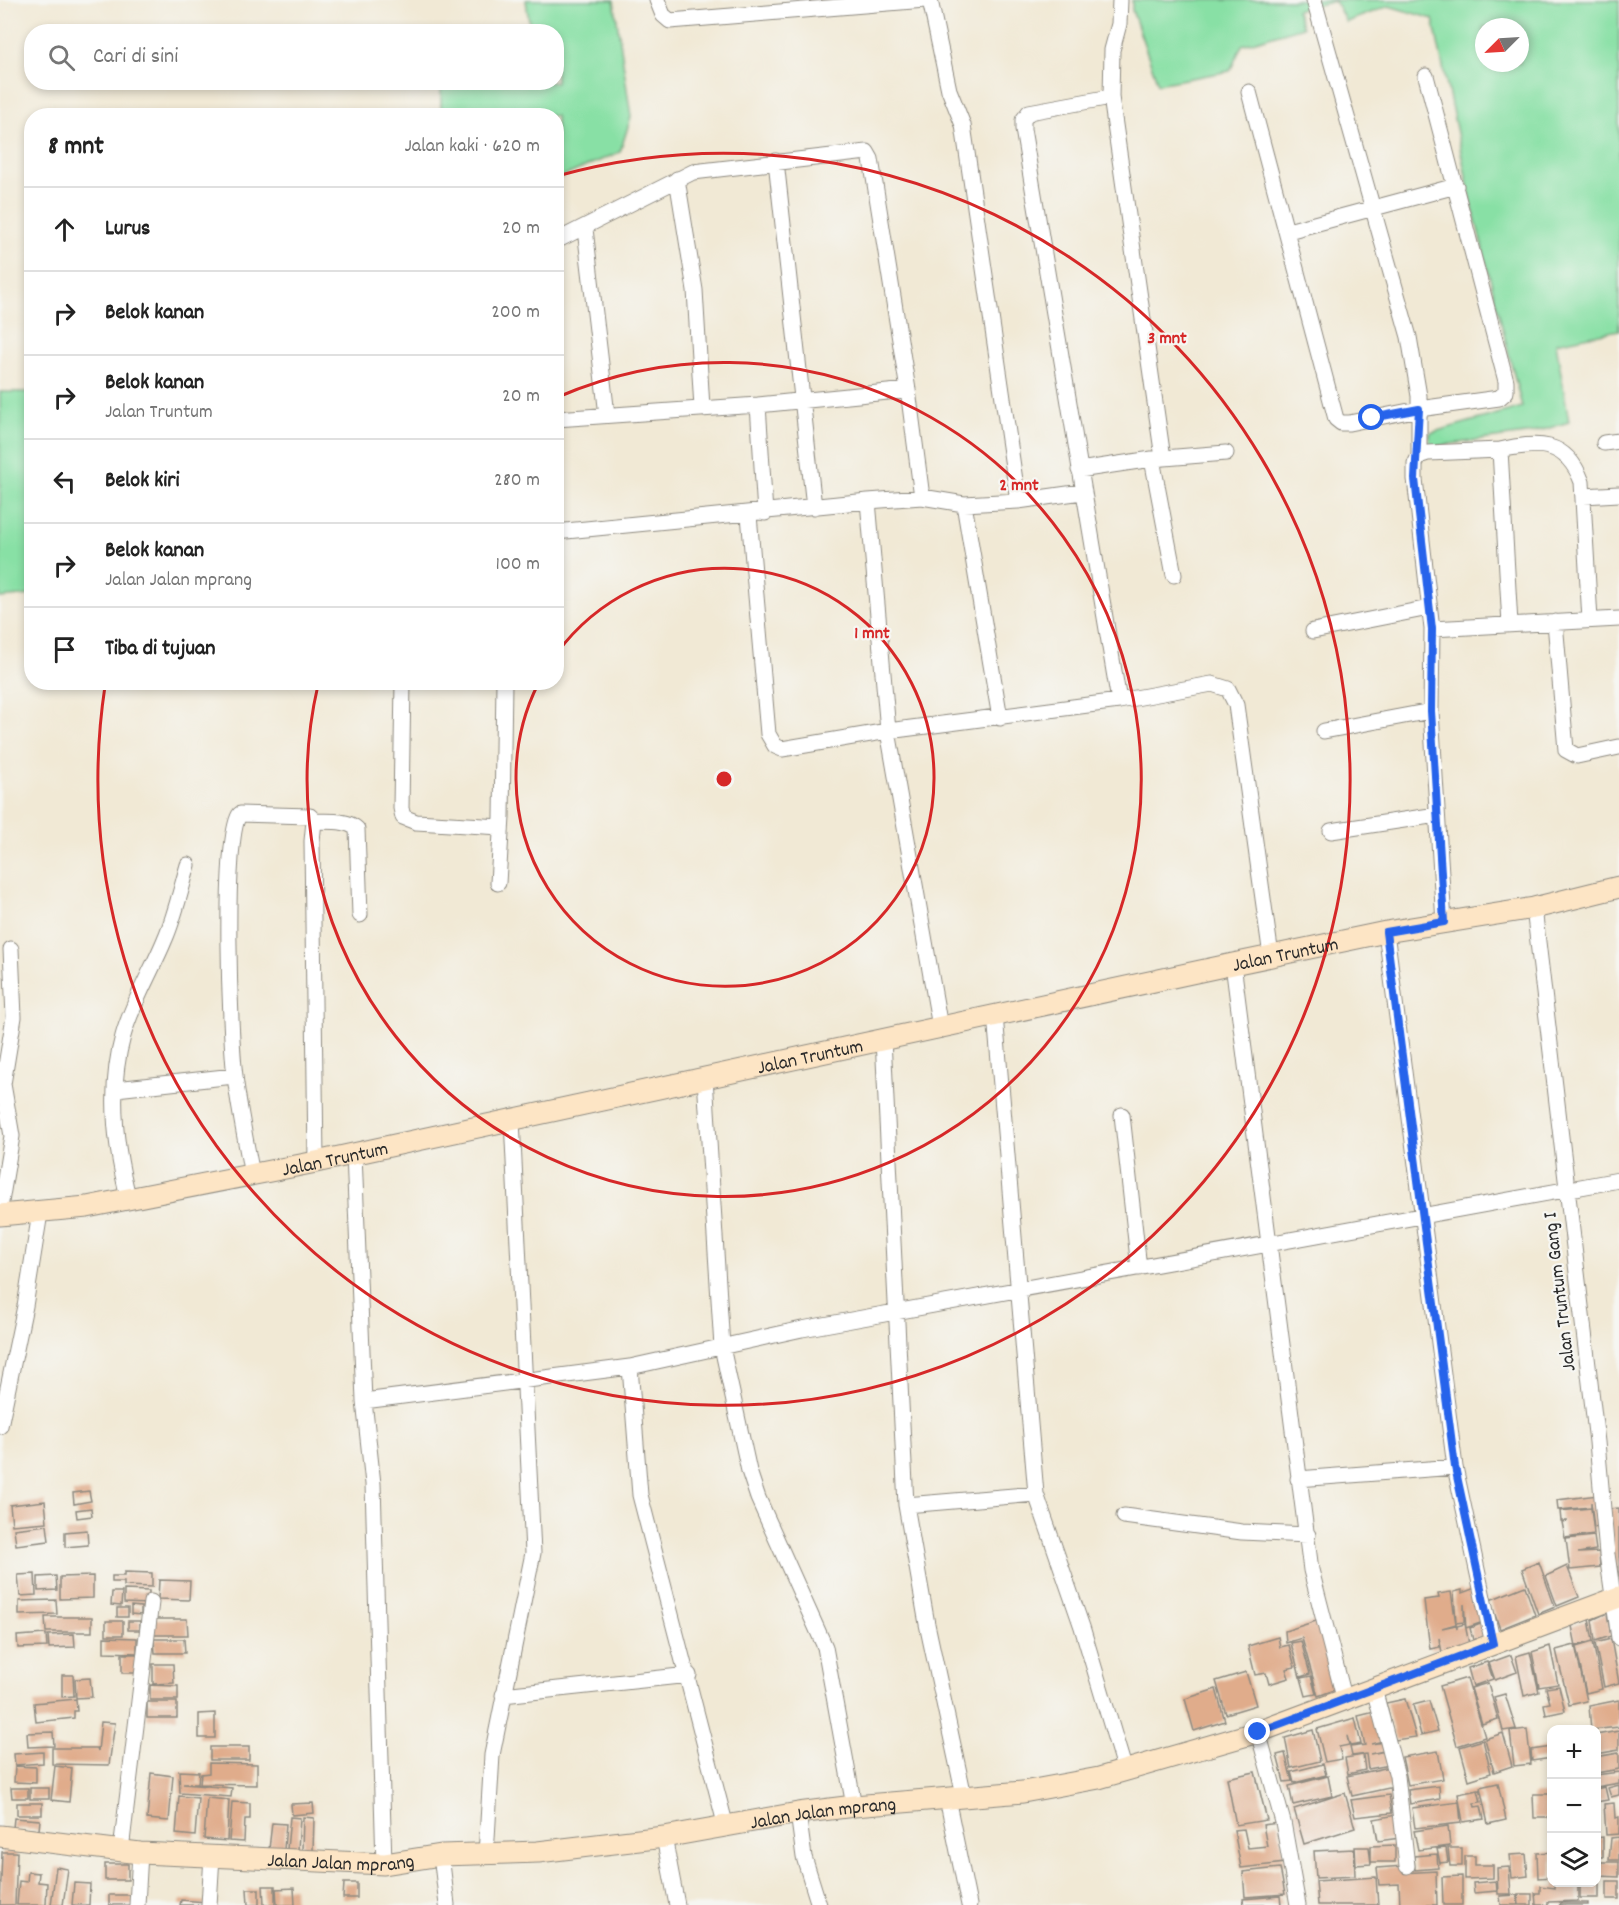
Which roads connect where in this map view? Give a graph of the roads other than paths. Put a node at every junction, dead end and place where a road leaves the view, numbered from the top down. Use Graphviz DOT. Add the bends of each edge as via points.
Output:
graph roads {
  1 [pos="657,0"];
  2 [pos="924,0"];
  3 [pos="930,0"];
  4 [pos="1120,0"];
  5 [pos="1314,0"];
  6 [pos="1426,76"];
  7 [pos="1249,92"];
  8 [pos="1111,97"];
  9 [pos="776,161"];
  10 [pos="676,179"];
  11 [pos="1456,186"];
  12 [pos="1372,208"];
  13 [pos="585,229"];
  14 [pos="1288,231"];
  15 [pos="564,238"];
  16 [pos="908,390"];
  17 [pos="804,401"];
  18 [pos="758,405"];
  19 [pos="702,408"];
  20 [pos="1419,409"];
  21 [pos="607,415"];
  22 [pos="564,418"];
  23 [pos="1500,450"];
  24 [pos="1226,453"];
  25 [pos="1419,456"];
  26 [pos="1157,459"];
  27 [pos="1078,470"];
  28 [pos="1082,492"];
  29 [pos="1619,494"];
  30 [pos="1584,496"];
  31 [pos="922,497"];
  32 [pos="868,501"];
  33 [pos="1018,501"];
  34 [pos="964,504"];
  35 [pos="814,507"];
  36 [pos="765,513"];
  37 [pos="749,514"];
  38 [pos="564,531"];
  39 [pos="1174,575"];
  40 [pos="1429,608"];
  41 [pos="1619,619"];
  42 [pos="1590,620"];
  43 [pos="1555,622"];
  44 [pos="1510,624"];
  45 [pos="1432,629"];
  46 [pos="1313,631"];
  47 [pos="403,690"];
  48 [pos="504,690"];
  49 [pos="1119,700"];
  50 [pos="1431,711"];
  51 [pos="1000,718"];
  52 [pos="888,731"];
  53 [pos="1324,731"];
  54 [pos="1619,747"];
  55 [pos="1437,815"];
  56 [pos="314,821"];
  57 [pos="501,827"];
  58 [pos="1331,831"];
  59 [pos="188,865"];
  60 [pos="498,883"];
  61 [pos="1619,887"];
  62 [pos="1534,908"];
  63 [pos="360,915"];
  64 [pos="1444,922"];
  65 [pos="1386,932"];
  66 [pos="11,949"];
  67 [pos="1266,957"];
  68 [pos="1233,964"];
  69 [pos="995,1015"];
  70 [pos="940,1028"];
  71 [pos="883,1039"];
  72 [pos="234,1076"];
  73 [pos="705,1078"];
  74 [pos="116,1089"];
  75 [pos="1122,1115"];
  76 [pos="512,1120"];
  77 [pos="354,1154"];
  78 [pos="316,1162"];
  79 [pos="252,1175"];
  80 [pos="1619,1179"];
  81 [pos="1566,1190"];
  82 [pos="129,1200"];
  83 [pos="0,1208"];
  84 [pos="40,1213"];
  85 [pos="0,1215"];
  86 [pos="1421,1215"];
  87 [pos="1270,1243"];
  88 [pos="1139,1268"];
  89 [pos="1018,1290"];
  90 [pos="896,1313"];
  91 [pos="723,1347"];
  92 [pos="630,1367"];
  93 [pos="526,1381"];
  94 [pos="364,1401"];
  95 [pos="0,1426"];
  96 [pos="1455,1467"];
  97 [pos="1298,1479"];
  98 [pos="1036,1494"];
  99 [pos="906,1505"];
  100 [pos="1124,1515"];
  101 [pos="1308,1535"];
  102 [pos="1616,1598"];
  103 [pos="152,1602"];
  104 [pos="1619,1638"];
  105 [pos="1493,1644"];
  106 [pos="689,1675"];
  107 [pos="1374,1689"];
  108 [pos="503,1695"];
  109 [pos="1345,1701"];
  110 [pos="1258,1732"];
  111 [pos="1125,1771"];
  112 [pos="956,1797"];
  113 [pos="854,1806"];
  114 [pos="798,1813"];
  115 [pos="726,1827"];
  116 [pos="0,1836"];
  117 [pos="664,1837"];
  118 [pos="131,1852"];
  119 [pos="441,1855"];
  120 [pos="486,1855"];
  121 [pos="212,1856"];
  122 [pos="384,1864"];
  123 [pos="1407,1866"];
  124 [pos="137,1905"];
  125 [pos="209,1905"];
  126 [pos="447,1905"];
  127 [pos="677,1905"];
  128 [pos="819,1905"];
  129 [pos="969,1905"];
  130 [pos="1298,1905"];
  1 -- 2 [label="street" via="670,21"];
  3 -- 33 [label="street" via="950,90 963,125"];
  4 -- 8 [label="street" via="1112,50"];
  5 -- 12 [label="street"];
  6 -- 11 [label="street"];
  7 -- 14 [label="street"];
  8 -- 26 [label="street"];
  8 -- 27 [label="street" via="1029,112 1023,120"];
  9 -- 10 [label="street" via="693,172"];
  9 -- 16 [label="street" via="861,151 870,154"];
  9 -- 17 [label="street"];
  10 -- 13 [label="street"];
  10 -- 19 [label="street" via="695,290"];
  11 -- 12 [label="street"];
  11 -- 20 [label="street" via="1506,392 1499,398"];
  12 -- 14 [label="street"];
  12 -- 20 [label="street" via="1408,337"];
  13 -- 15 [label="street"];
  13 -- 21 [label="street"];
  14 -- 20 [label="street" via="1336,419 1349,423"];
  16 -- 17 [label="street"];
  16 -- 31 [label="street"];
  17 -- 18 [label="street"];
  17 -- 35 [label="street"];
  18 -- 19 [label="street"];
  18 -- 36 [label="street"];
  19 -- 21 [label="street"];
  20 -- 25 [label="street"];
  21 -- 22 [label="street"];
  23 -- 25 [label="street"];
  23 -- 30 [label="street" via="1534,444 1553,448 1578,471"];
  23 -- 44 [label="street"];
  24 -- 26 [label="street"];
  25 -- 40 [label="street" via="1415,479"];
  26 -- 27 [label="street"];
  26 -- 39 [label="street"];
  27 -- 28 [label="street"];
  28 -- 33 [label="street"];
  28 -- 49 [label="street"];
  29 -- 30 [label="street"];
  30 -- 42 [label="street"];
  31 -- 32 [label="street"];
  31 -- 34 [label="street"];
  32 -- 35 [label="street"];
  32 -- 52 [label="street"];
  33 -- 34 [label="street"];
  34 -- 51 [label="street"];
  35 -- 36 [label="street"];
  36 -- 37 [label="street"];
  37 -- 38 [label="street"];
  37 -- 52 [label="street" via="768,734 775,746 790,750"];
  40 -- 45 [label="street"];
  40 -- 46 [label="street"];
  41 -- 42 [label="street"];
  42 -- 43 [label="street"];
  43 -- 44 [label="street"];
  43 -- 54 [label="street" via="1566,750 1577,756"];
  44 -- 45 [label="street"];
  45 -- 50 [label="street"];
  47 -- 57 [label="street" via="403,817 416,822"];
  48 -- 57 [label="street"];
  49 -- 51 [label="street"];
  49 -- 67 [label="street" via="1212,684 1226,705 1234,725"];
  50 -- 53 [label="street"];
  50 -- 55 [label="street"];
  51 -- 52 [label="street"];
  52 -- 70 [label="street"];
  55 -- 58 [label="street"];
  55 -- 64 [label="street"];
  56 -- 63 [label="street" via="352,824 357,829"];
  56 -- 72 [label="street" via="310,816 290,814 259,812 237,816 228,952"];
  56 -- 78 [label="street"];
  57 -- 60 [label="street"];
  59 -- 74 [label="street" via="166,936 123,1035"];
  61 -- 62 [label="street, Jalan Truntum"];
  62 -- 64 [label="street, Jalan Truntum"];
  62 -- 81 [label="street, Jalan Truntum Gang I"];
  64 -- 65 [label="street, Jalan Truntum"];
  65 -- 67 [label="street, Jalan Truntum"];
  65 -- 86 [label="street"];
  66 -- 83 [label="street" via="14,1017 3,1084 12,1136"];
  67 -- 68 [label="street, Jalan Truntum"];
  68 -- 69 [label="street, Jalan Truntum"];
  68 -- 87 [label="street"];
  69 -- 70 [label="street, Jalan Truntum"];
  69 -- 89 [label="street"];
  70 -- 71 [label="street, Jalan Truntum"];
  71 -- 73 [label="street, Jalan Truntum"];
  71 -- 90 [label="street"];
  72 -- 74 [label="street"];
  72 -- 79 [label="street"];
  73 -- 76 [label="street, Jalan Truntum"];
  73 -- 91 [label="street"];
  74 -- 82 [label="street" via="115,1137"];
  75 -- 88 [label="street"];
  76 -- 77 [label="street, Jalan Truntum"];
  76 -- 93 [label="street"];
  77 -- 78 [label="street, Jalan Truntum"];
  77 -- 94 [label="street"];
  78 -- 79 [label="street, Jalan Truntum"];
  79 -- 82 [label="street, Jalan Truntum"];
  80 -- 81 [label="street"];
  81 -- 86 [label="street"];
  81 -- 102 [label="street, Jalan Truntum Gang I"];
  82 -- 84 [label="street, Jalan Truntum"];
  84 -- 85 [label="street, Jalan Truntum"];
  84 -- 95 [label="street"];
  86 -- 87 [label="street"];
  86 -- 96 [label="street"];
  87 -- 88 [label="street"];
  87 -- 97 [label="street"];
  88 -- 89 [label="street"];
  89 -- 90 [label="street"];
  89 -- 98 [label="street"];
  90 -- 91 [label="street"];
  90 -- 99 [label="street"];
  91 -- 92 [label="street"];
  91 -- 113 [label="street" via="758,1498 825,1647"];
  92 -- 93 [label="street"];
  92 -- 106 [label="street" via="640,1495"];
  93 -- 94 [label="street"];
  93 -- 108 [label="street" via="532,1553"];
  94 -- 122 [label="street" via="373,1484"];
  96 -- 97 [label="street"];
  96 -- 105 [label="street"];
  97 -- 101 [label="street"];
  98 -- 99 [label="street"];
  98 -- 111 [label="street" via="1082,1627"];
  99 -- 112 [label="street"];
  100 -- 101 [label="street" via="1242,1532"];
  101 -- 109 [label="street" via="1311,1570"];
  102 -- 104 [label="street, Jalan Truntum Gang I"];
  102 -- 105 [label="street, Jalan Jalan mprang"];
  103 -- 118 [label="street"];
  105 -- 107 [label="street, Jalan Jalan mprang"];
  106 -- 108 [label="street"];
  106 -- 115 [label="street"];
  107 -- 109 [label="street, Jalan Jalan mprang"];
  107 -- 123 [label="street" via="1396,1776"];
  108 -- 120 [label="street" via="492,1755"];
  109 -- 110 [label="street, Jalan Jalan mprang"];
  110 -- 111 [label="street, Jalan Jalan mprang"];
  110 -- 130 [label="street" via="1283,1822"];
  111 -- 112 [label="street, Jalan Jalan mprang" via="1023,1792"];
  112 -- 113 [label="street, Jalan Jalan mprang"];
  112 -- 129 [label="street"];
  113 -- 114 [label="street, Jalan Jalan mprang"];
  114 -- 115 [label="street, Jalan Jalan mprang"];
  114 -- 128 [label="street" via="804,1857"];
  115 -- 117 [label="street, Jalan Jalan mprang"];
  116 -- 118 [label="street, Jalan Jalan mprang"];
  117 -- 120 [label="street, Jalan Jalan mprang"];
  117 -- 127 [label="street"];
  118 -- 121 [label="street, Jalan Jalan mprang"];
  118 -- 124 [label="street"];
  119 -- 120 [label="street, Jalan Jalan mprang"];
  119 -- 122 [label="street, Jalan Jalan mprang"];
  119 -- 126 [label="street"];
  121 -- 122 [label="street, Jalan Jalan mprang"];
  121 -- 125 [label="street"];
}
